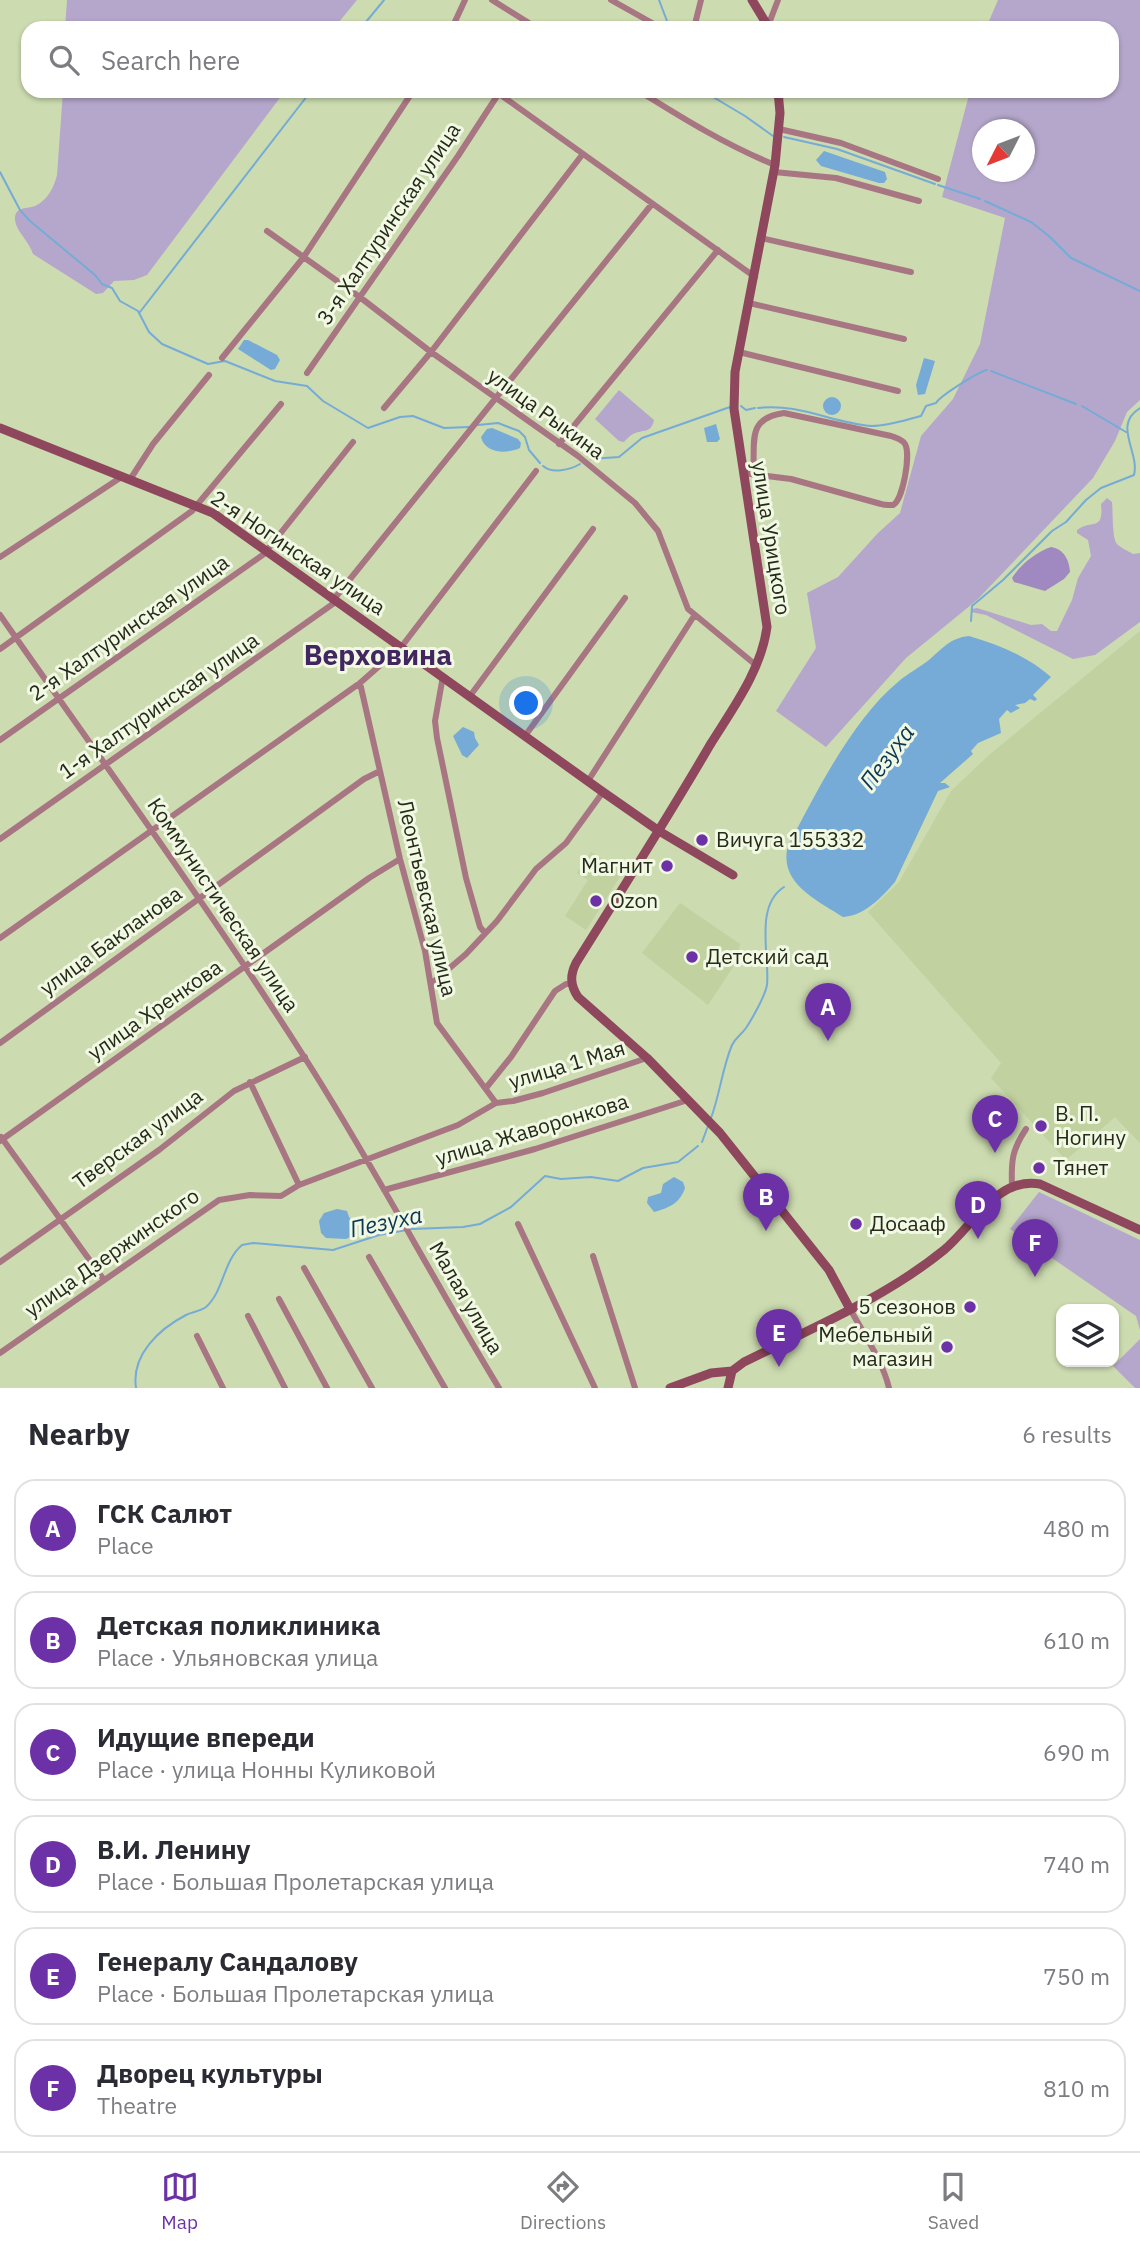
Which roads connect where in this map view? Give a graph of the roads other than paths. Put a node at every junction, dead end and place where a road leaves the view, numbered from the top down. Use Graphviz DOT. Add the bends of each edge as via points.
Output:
graph roads {
  1 [pos="465,0"];
  2 [pos="492,0"];
  3 [pos="611,0"];
  4 [pos="701,0"];
  5 [pos="752,0"];
  6 [pos="778,0"];
  7 [pos="456,21"];
  8 [pos="526,21"];
  9 [pos="648,21"];
  10 [pos="696,21"];
  11 [pos="765,21"];
  12 [pos="771,21"];
  13 [pos="409,98"];
  14 [pos="493,98"];
  15 [pos="505,98"];
  16 [pos="650,98"];
  17 [pos="778,98"];
  18 [pos="779,129"];
  19 [pos="582,155"];
  20 [pos="775,169"];
  21 [pos="938,179"];
  22 [pos="919,201"];
  23 [pos="652,204"];
  24 [pos="267,231"];
  25 [pos="761,238"];
  26 [pos="718,250"];
  27 [pos="303,258"];
  28 [pos="911,272"];
  29 [pos="755,277"];
  30 [pos="361,298"];
  31 [pos="750,303"];
  32 [pos="904,339"];
  33 [pos="431,352"];
  34 [pos="739,352"];
  35 [pos="222,358"];
  36 [pos="307,373"];
  37 [pos="209,375"];
  38 [pos="898,391"];
  39 [pos="494,398"];
  40 [pos="281,404"];
  41 [pos="384,408"];
  42 [pos="0,428"];
  43 [pos="353,442"];
  44 [pos="559,444"];
  45 [pos="536,471"];
  46 [pos="748,473"];
  47 [pos="127,477"];
  48 [pos="198,505"];
  49 [pos="593,529"];
  50 [pos="268,550"];
  51 [pos="0,557"];
  52 [pos="625,598"];
  53 [pos="335,600"];
  54 [pos="0,615"];
  55 [pos="694,616"];
  56 [pos="16,638"];
  57 [pos="402,646"];
  58 [pos="0,649"];
  59 [pos="757,666"];
  60 [pos="443,676"];
  61 [pos="360,683"];
  62 [pos="470,696"];
  63 [pos="58,699"];
  64 [pos="525,736"];
  65 [pos="0,740"];
  66 [pos="105,765"];
  67 [pos="380,771"];
  68 [pos="588,781"];
  69 [pos="603,792"];
  70 [pos="152,831"];
  71 [pos="659,831"];
  72 [pos="0,839"];
  73 [pos="400,859"];
  74 [pos="733,875"];
  75 [pos="201,898"];
  76 [pos="485,933"];
  77 [pos="0,938"];
  78 [pos="246,967"];
  79 [pos="572,984"];
  80 [pos="431,985"];
  81 [pos="0,1043"];
  82 [pos="304,1057"];
  83 [pos="647,1058"];
  84 [pos="250,1082"];
  85 [pos="486,1088"];
  86 [pos="688,1100"];
  87 [pos="496,1103"];
  88 [pos="1026,1129"];
  89 [pos="1,1139"];
  90 [pos="367,1160"];
  91 [pos="299,1185"];
  92 [pos="1012,1186"];
  93 [pos="384,1190"];
  94 [pos="58,1219"];
  95 [pos="518,1224"];
  96 [pos="403,1225"];
  97 [pos="1140,1230"];
  98 [pos="593,1256"];
  99 [pos="369,1257"];
  100 [pos="0,1262"];
  101 [pos="304,1268"];
  102 [pos="104,1280"];
  103 [pos="279,1299"];
  104 [pos="850,1309"];
  105 [pos="248,1317"];
  106 [pos="197,1336"];
  107 [pos="0,1353"];
  108 [pos="732,1371"];
  109 [pos="223,1388"];
  110 [pos="285,1388"];
  111 [pos="327,1388"];
  112 [pos="372,1388"];
  113 [pos="445,1388"];
  114 [pos="499,1388"];
  115 [pos="595,1388"];
  116 [pos="635,1388"];
  117 [pos="670,1388"];
  118 [pos="728,1388"];
  119 [pos="889,1388"];
  1 -- 7 [label="street"];
  2 -- 8 [label="street"];
  3 -- 9 [label="street"];
  4 -- 10 [label="street"];
  5 -- 11 [label="main road"];
  6 -- 12 [label="street"];
  13 -- 27 [label="street"];
  14 -- 30 [label="street, 3-я Халтуринская улица"];
  15 -- 19 [label="street"];
  16 -- 20 [label="street"];
  17 -- 18 [label="main road, улица Урицкого"];
  18 -- 20 [label="main road, улица Урицкого"];
  18 -- 21 [label="street" via="841,143"];
  19 -- 23 [label="street"];
  19 -- 33 [label="street"];
  20 -- 22 [label="street" via="836,178"];
  20 -- 25 [label="main road, улица Урицкого"];
  23 -- 26 [label="street"];
  23 -- 39 [label="street, 1-я Халтуринская улица"];
  24 -- 27 [label="street, улица Рыкина"];
  25 -- 28 [label="street"];
  25 -- 29 [label="main road, улица Урицкого"];
  26 -- 29 [label="street"];
  26 -- 44 [label="street"];
  27 -- 30 [label="street, улица Рыкина"];
  27 -- 35 [label="street"];
  29 -- 31 [label="main road, улица Урицкого"];
  30 -- 33 [label="street, улица Рыкина"];
  30 -- 36 [label="street, 3-я Халтуринская улица"];
  31 -- 32 [label="street"];
  31 -- 34 [label="main road, улица Урицкого"];
  33 -- 39 [label="street, улица Рыкина"];
  33 -- 41 [label="street"];
  34 -- 38 [label="street"];
  34 -- 46 [label="main road, улица Урицкого" via="734,409"];
  37 -- 47 [label="street"];
  39 -- 44 [label="street, улица Рыкина"];
  39 -- 53 [label="street, 1-я Халтуринская улица"];
  40 -- 48 [label="street"];
  42 -- 47 [label="main road, 2-я Ногинская улица"];
  43 -- 50 [label="street, 2-я Халтуринская улица"];
  44 -- 55 [label="street, улица Рыкина" via="653,522 682,599"];
  45 -- 57 [label="street"];
  46 -- 46 [label="street" via="755,430 772,414 868,431 901,439 906,445 906,475 894,504 881,505 792,479"];
  46 -- 59 [label="main road, улица Урицкого" via="767,626"];
  47 -- 48 [label="main road, 2-я Ногинская улица"];
  47 -- 51 [label="street"];
  48 -- 50 [label="main road, 2-я Ногинская улица"];
  48 -- 56 [label="street"];
  49 -- 62 [label="street"];
  50 -- 53 [label="main road, 2-я Ногинская улица"];
  50 -- 63 [label="street, 2-я Халтуринская улица"];
  52 -- 64 [label="street"];
  53 -- 57 [label="main road, 2-я Ногинская улица"];
  53 -- 66 [label="street, 1-я Халтуринская улица"];
  54 -- 56 [label="street, Коммунистическая улица"];
  55 -- 59 [label="street, улица Рыкина"];
  55 -- 68 [label="street"];
  56 -- 58 [label="street"];
  56 -- 63 [label="street, Коммунистическая улица"];
  57 -- 60 [label="main road, 2-я Ногинская улица"];
  57 -- 61 [label="street"];
  59 -- 71 [label="main road, улица Урицкого"];
  60 -- 62 [label="main road, 2-я Ногинская улица"];
  60 -- 76 [label="street" via="435,721 466,878"];
  61 -- 67 [label="street, Леонтьевская улица"];
  61 -- 70 [label="street"];
  62 -- 64 [label="main road, 2-я Ногинская улица"];
  63 -- 65 [label="street, 2-я Халтуринская улица"];
  63 -- 66 [label="street, Коммунистическая улица"];
  64 -- 68 [label="main road, 2-я Ногинская улица"];
  66 -- 70 [label="street, Коммунистическая улица"];
  66 -- 72 [label="street, 1-я Халтуринская улица"];
  67 -- 73 [label="street, Леонтьевская улица"];
  67 -- 75 [label="street, улица Бакланова"];
  68 -- 69 [label="main road, 2-я Ногинская улица"];
  69 -- 71 [label="main road, 2-я Ногинская улица"];
  69 -- 76 [label="street" via="566,843 536,869"];
  70 -- 75 [label="street, Коммунистическая улица"];
  70 -- 77 [label="street"];
  71 -- 74 [label="main road, 2-я Ногинская улица"];
  71 -- 79 [label="main road, улица Урицкого" via="576,963"];
  73 -- 78 [label="street, улица Хренкова"];
  73 -- 80 [label="street, Леонтьевская улица"];
  75 -- 78 [label="street, Коммунистическая улица"];
  75 -- 81 [label="street, улица Бакланова"];
  76 -- 80 [label="street"];
  78 -- 82 [label="street, Коммунистическая улица"];
  78 -- 89 [label="street, улица Хренкова"];
  79 -- 83 [label="main road" via="578,997"];
  79 -- 85 [label="street" via="555,990"];
  80 -- 85 [label="street, Леонтьевская улица" via="437,1023"];
  82 -- 84 [label="street, Тверская улица"];
  82 -- 90 [label="street, Коммунистическая улица"];
  83 -- 86 [label="main road"];
  83 -- 87 [label="street, улица 1 Мая" via="543,1093"];
  84 -- 91 [label="street"];
  84 -- 94 [label="street, Тверская улица"];
  85 -- 87 [label="street, Леонтьевская улица"];
  86 -- 93 [label="street, улица Жаворонкова" via="535,1149"];
  86 -- 104 [label="main road" via="720,1133 829,1270"];
  87 -- 90 [label="street, улица 1 Мая" via="458,1125"];
  88 -- 92 [label="street" via="1011,1161"];
  89 -- 94 [label="street"];
  90 -- 91 [label="street, улица Дзержинского"];
  90 -- 93 [label="street, Коммунистическая улица"];
  91 -- 102 [label="street, улица Дзержинского" via="281,1196 219,1200"];
  92 -- 97 [label="main road" via="1040,1184"];
  92 -- 104 [label="main road" via="946,1249 908,1277"];
  93 -- 96 [label="street, Коммунистическая улица"];
  94 -- 100 [label="street, Тверская улица"];
  94 -- 102 [label="street"];
  95 -- 115 [label="street"];
  96 -- 114 [label="street, Малая улица"];
  98 -- 116 [label="street"];
  99 -- 113 [label="street"];
  101 -- 112 [label="street"];
  102 -- 107 [label="street, улица Дзержинского"];
  103 -- 111 [label="street"];
  104 -- 108 [label="main road"];
  104 -- 119 [label="street" via="885,1369"];
  105 -- 110 [label="street"];
  106 -- 109 [label="street"];
  108 -- 117 [label="main road" via="711,1373"];
  108 -- 118 [label="main road"];
}
